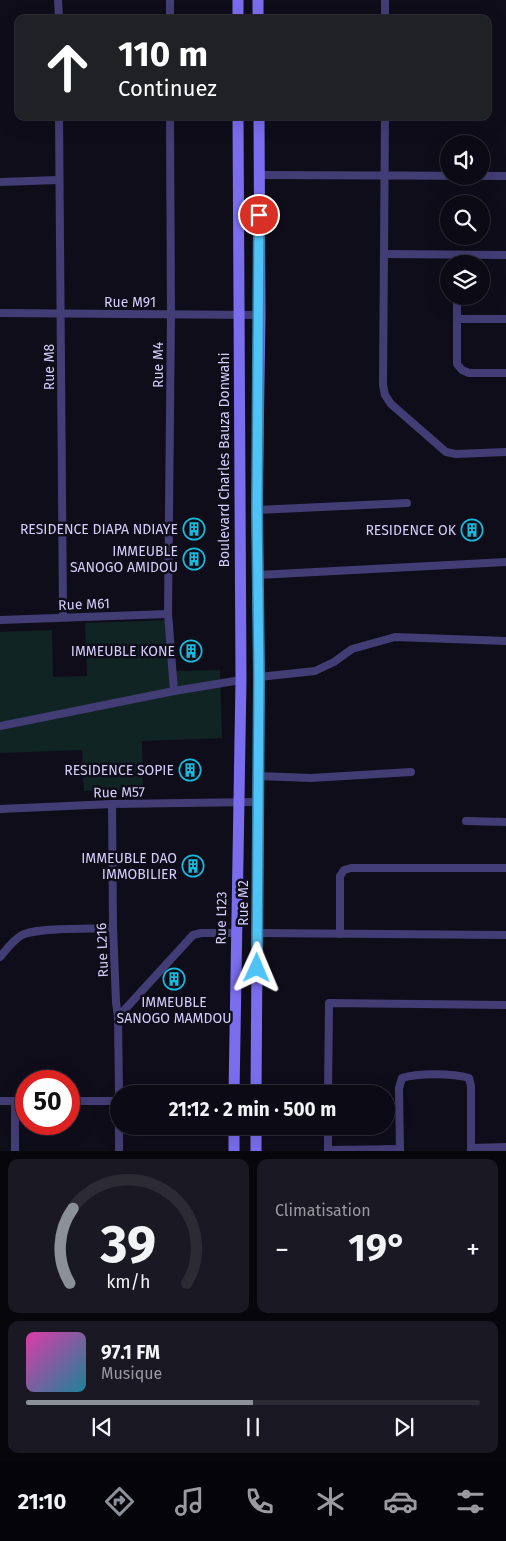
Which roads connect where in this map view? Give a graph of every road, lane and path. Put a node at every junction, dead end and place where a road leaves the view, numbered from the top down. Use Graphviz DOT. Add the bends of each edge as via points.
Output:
graph roads {
  1 [pos="58,0"];
  2 [pos="170,0"];
  3 [pos="238,0"];
  4 [pos="258,0"];
  5 [pos="385,0"];
  6 [pos="58,15"];
  7 [pos="170,15"];
  8 [pos="238,15"];
  9 [pos="258,15"];
  10 [pos="385,15"];
  11 [pos="59,120"];
  12 [pos="170,120"];
  13 [pos="238,120"];
  14 [pos="259,120"];
  15 [pos="385,120"];
  16 [pos="259,175"];
  17 [pos="385,176"];
  18 [pos="506,176"];
  19 [pos="59,180"];
  20 [pos="0,182"];
  21 [pos="385,254"];
  22 [pos="456,255"];
  23 [pos="490,255"];
  24 [pos="506,255"];
  25 [pos="457,305"];
  26 [pos="0,313"];
  27 [pos="61,314"];
  28 [pos="238,314"];
  29 [pos="171,315"];
  30 [pos="260,315"];
  31 [pos="457,319"];
  32 [pos="506,319"];
  33 [pos="506,374"];
  34 [pos="506,452"];
  35 [pos="406,503"];
  36 [pos="257,510"];
  37 [pos="506,562"];
  38 [pos="258,575"];
  39 [pos="168,614"];
  40 [pos="63,617"];
  41 [pos="0,620"];
  42 [pos="506,641"];
  43 [pos="259,677"];
  44 [pos="241,680"];
  45 [pos="174,691"];
  46 [pos="0,726"];
  47 [pos="411,772"];
  48 [pos="258,776"];
  49 [pos="258,802"];
  50 [pos="238,803"];
  51 [pos="112,804"];
  52 [pos="0,809"];
  53 [pos="466,820"];
  54 [pos="506,822"];
  55 [pos="506,868"];
  56 [pos="113,928"];
  57 [pos="258,933"];
  58 [pos="236,934"];
  59 [pos="340,934"];
  60 [pos="506,935"];
  61 [pos="0,957"];
  62 [pos="506,1005"];
  63 [pos="118,1017"];
  64 [pos="120,1085"];
  65 [pos="234,1085"];
  66 [pos="256,1085"];
  67 [pos="328,1085"];
  68 [pos="15,1100"];
  69 [pos="80,1100"];
  70 [pos="110,1100"];
  71 [pos="0,1101"];
  72 [pos="15,1135"];
  73 [pos="120,1135"];
  74 [pos="234,1135"];
  75 [pos="256,1135"];
  76 [pos="328,1135"];
  77 [pos="506,1147"];
  78 [pos="471,1149"];
  79 [pos="328,1150"];
  80 [pos="400,1150"];
  81 [pos="15,1151"];
  82 [pos="119,1151"];
  83 [pos="234,1151"];
  84 [pos="256,1151"];
  1 -- 6 [label="street"];
  2 -- 7 [label="street"];
  3 -- 8 [label="main road"];
  4 -- 9 [label="main road"];
  5 -- 10 [label="street"];
  11 -- 19 [label="street, Rue M8"];
  12 -- 29 [label="street, Rue M4"];
  13 -- 28 [label="main road, Boulevard Charles Bauza Donwahi"];
  14 -- 16 [label="main road"];
  15 -- 17 [label="street"];
  16 -- 17 [label="street"];
  16 -- 30 [label="main road"];
  17 -- 18 [label="street"];
  17 -- 21 [label="street"];
  19 -- 20 [label="street"];
  19 -- 27 [label="street, Rue M8"];
  21 -- 22 [label="street"];
  21 -- 34 [label="street" via="385,395 446,452"];
  23 -- 24 [label="street"];
  25 -- 31 [label="street"];
  26 -- 27 [label="street, Rue M91"];
  27 -- 29 [label="street, Rue M91"];
  27 -- 40 [label="street, Rue M8"];
  28 -- 29 [label="street, Rue M91"];
  28 -- 30 [label="street, Rue M91"];
  28 -- 44 [label="main road, Boulevard Charles Bauza Donwahi"];
  29 -- 39 [label="street, Rue M4"];
  30 -- 36 [label="main road"];
  31 -- 32 [label="street"];
  31 -- 33 [label="street" via="457,364 462,370"];
  35 -- 36 [label="street"];
  36 -- 38 [label="main road"];
  37 -- 38 [label="street"];
  38 -- 43 [label="main road"];
  39 -- 40 [label="street, Rue M61"];
  39 -- 45 [label="street, Rue M4"];
  40 -- 41 [label="street, Rue M61"];
  42 -- 43 [label="street" via="395,637 352,649 315,671"];
  43 -- 48 [label="main road"];
  44 -- 45 [label="street"];
  44 -- 50 [label="main road, Boulevard Charles Bauza Donwahi"];
  45 -- 46 [label="street"];
  47 -- 48 [label="street" via="312,778"];
  48 -- 49 [label="main road"];
  49 -- 50 [label="street, Rue M57"];
  49 -- 57 [label="main road, Rue M2"];
  50 -- 51 [label="street, Rue M57"];
  50 -- 58 [label="main road, Rue L123"];
  51 -- 52 [label="street, Rue M57"];
  51 -- 56 [label="street, Rue L216"];
  53 -- 54 [label="street"];
  55 -- 59 [label="street" via="344,870 340,876"];
  56 -- 61 [label="street" via="37,931 22,935"];
  56 -- 63 [label="street, Rue L216"];
  57 -- 59 [label="street"];
  57 -- 66 [label="main road, Rue M2"];
  58 -- 63 [label="street" via="193,935"];
  58 -- 65 [label="main road, Rue L123"];
  59 -- 60 [label="street"];
  62 -- 67 [label="street" via="329,1004"];
  63 -- 64 [label="street, Rue L216"];
  68 -- 71 [label="street"];
  69 -- 70 [label="street"];
  72 -- 81 [label="street"];
  73 -- 82 [label="street"];
  74 -- 83 [label="main road"];
  75 -- 84 [label="main road"];
  76 -- 79 [label="street"];
  77 -- 78 [label="street"];
  78 -- 80 [label="street" via="469,1078 460,1075 410,1075 402,1078 399,1088"];
  79 -- 80 [label="street"];
}
